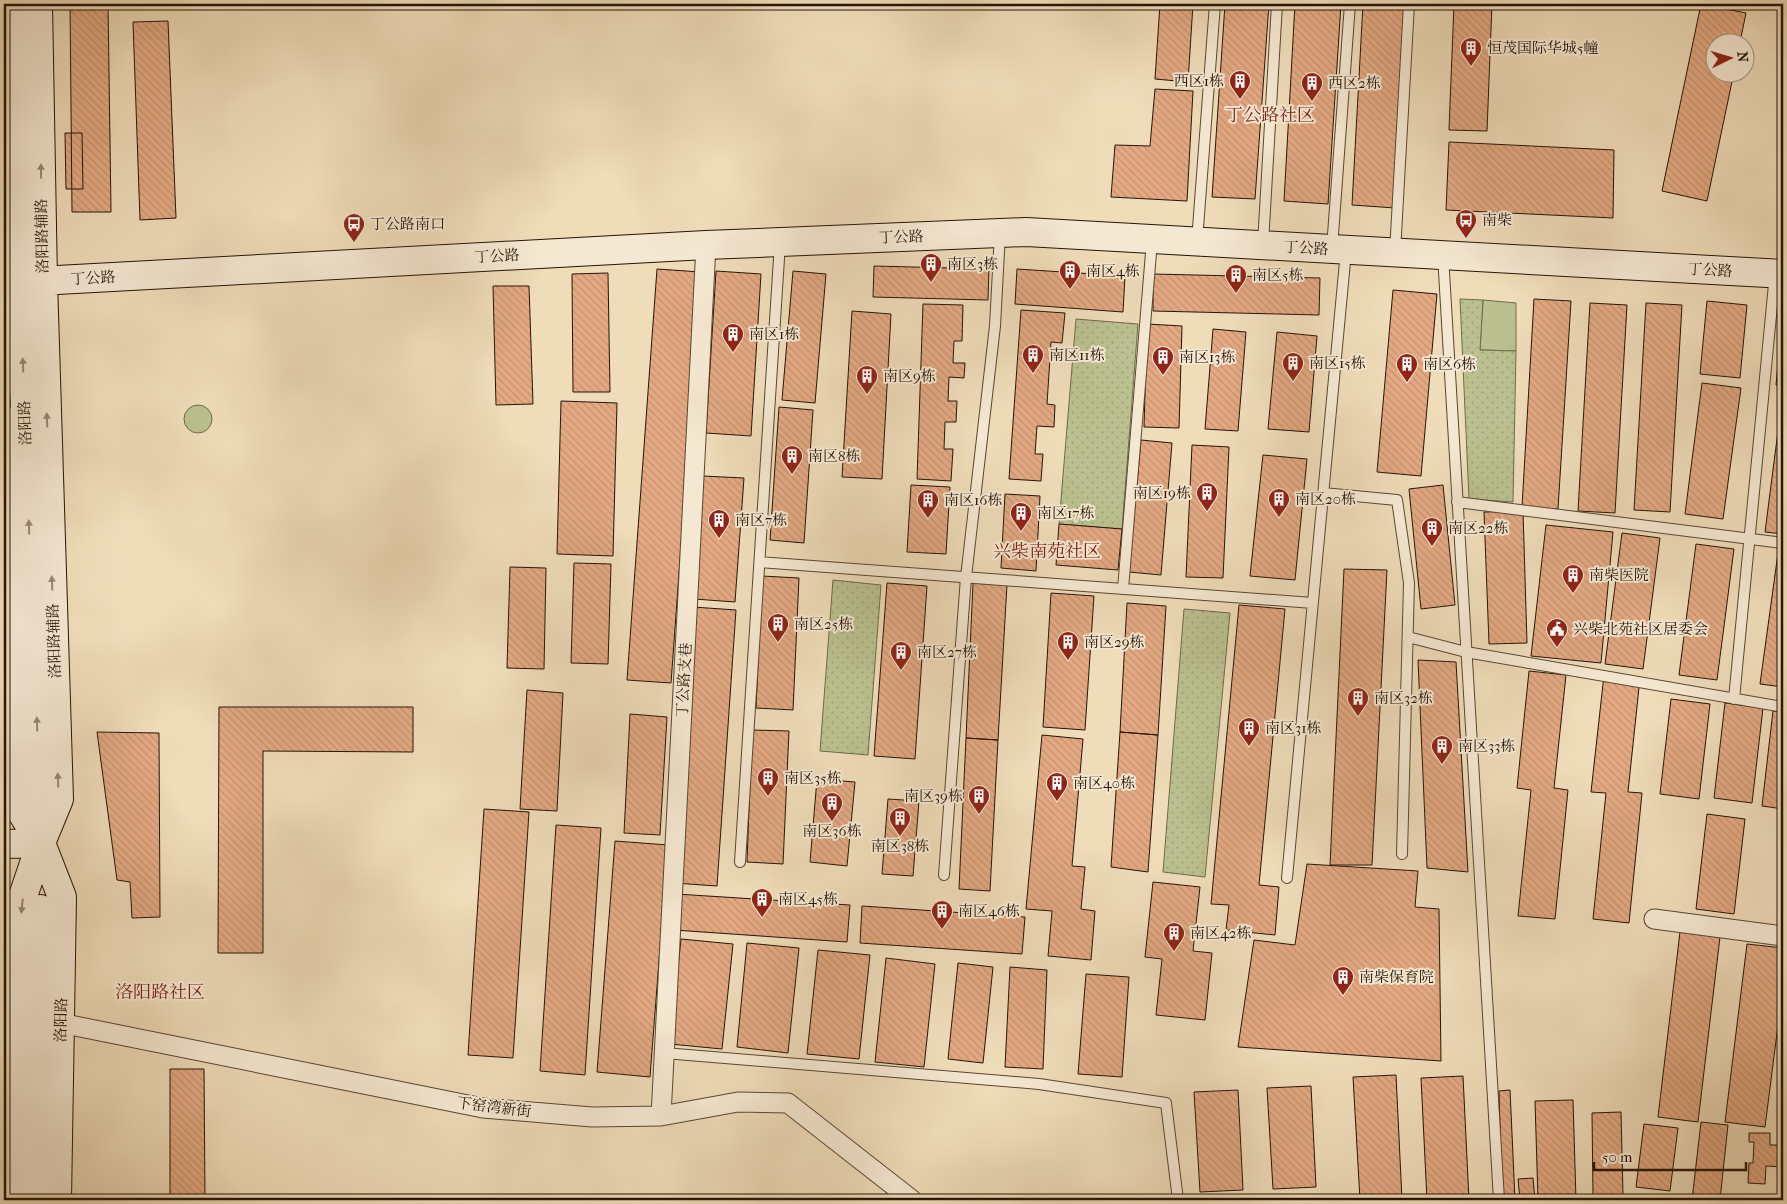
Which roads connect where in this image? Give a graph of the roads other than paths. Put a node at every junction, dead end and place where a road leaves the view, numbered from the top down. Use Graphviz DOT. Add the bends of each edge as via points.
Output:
graph roads {
  1 [pos="16,4"];
  2 [pos="38,4"];
  3 [pos="1215,4"];
  4 [pos="1277,4"];
  5 [pos="1350,4"];
  6 [pos="1409,4"];
  7 [pos="1000,233"];
  8 [pos="1152,239"];
  9 [pos="780,242"];
  10 [pos="1197,242"];
  11 [pos="706,245"];
  12 [pos="1263,245"];
  13 [pos="1339,250"];
  14 [pos="1395,253"];
  15 [pos="1443,255"];
  16 [pos="1779,274"];
  17 [pos="31,282"];
  18 [pos="4,420"];
  19 [pos="1323,493"];
  20 [pos="1458,502"];
  21 [pos="1749,538"];
  22 [pos="1783,543"];
  23 [pos="760,562"];
  24 [pos="966,577"];
  25 [pos="1123,589"];
  26 [pos="1313,603"];
  27 [pos="1408,637"];
  28 [pos="1466,652"];
  29 [pos="1734,699"];
  30 [pos="1783,708"];
  31 [pos="41,843"];
  32 [pos="4,844"];
  33 [pos="1402,854"];
  34 [pos="740,862"];
  35 [pos="944,874"];
  36 [pos="1288,878"];
  37 [pos="1654,920"];
  38 [pos="1783,936"];
  39 [pos="56,1022"];
  40 [pos="664,1053"];
  41 [pos="661,1116"];
  42 [pos="14,1200"];
  43 [pos="35,1200"];
  44 [pos="47,1200"];
  45 [pos="57,1200"];
  46 [pos="912,1200"];
  47 [pos="1178,1200"];
  48 [pos="1499,1200"];
  1 -- 17 [label="street"];
  17 -- 2 [label="street, 洛阳路辅路, one-way"];
  3 -- 10 [label="lane"];
  4 -- 12 [label="lane"];
  5 -- 13 [label="lane"];
  6 -- 14 [label="lane"];
  7 -- 8 [label="street, 丁公路"];
  7 -- 9 [label="street, 丁公路"];
  7 -- 24 [label="lane" via="995,326"];
  8 -- 10 [label="street, 丁公路"];
  8 -- 25 [label="lane"];
  9 -- 11 [label="street, 丁公路"];
  9 -- 23 [label="lane"];
  10 -- 12 [label="street, 丁公路"];
  11 -- 17 [label="street, 丁公路"];
  11 -- 40 [label="street, 丁公路支巷"];
  12 -- 13 [label="street, 丁公路"];
  13 -- 14 [label="street, 丁公路"];
  13 -- 19 [label="lane"];
  14 -- 15 [label="street, 丁公路"];
  15 -- 16 [label="street, 丁公路"];
  15 -- 20 [label="lane"];
  16 -- 21 [label="lane"];
  31 -- 17 [label="street, 洛阳路辅路, one-way" via="59,799"];
  18 -- 31 [label="street" via="13,800"];
  19 -- 26 [label="lane"];
  19 -- 27 [label="lane" via="1396,500 1409,583"];
  20 -- 21 [label="lane"];
  20 -- 28 [label="lane"];
  21 -- 22 [label="lane"];
  21 -- 29 [label="lane"];
  23 -- 24 [label="lane"];
  23 -- 34 [label="lane"];
  24 -- 25 [label="lane"];
  24 -- 35 [label="lane"];
  25 -- 26 [label="lane"];
  26 -- 36 [label="lane"];
  27 -- 28 [label="lane"];
  27 -- 33 [label="lane"];
  28 -- 29 [label="lane"];
  28 -- 48 [label="lane"];
  29 -- 30 [label="lane"];
  31 -- 32 [label="street"];
  31 -- 39 [label="street, 洛阳路" via="52,899"];
  31 -- 42 [label="street, one-way" via="21,902"];
  31 -- 43 [label="street, 洛阳路"];
  37 -- 38 [label="street"];
  39 -- 41 [label="street, 下窑湾新街" via="483,1108 592,1117"];
  39 -- 44 [label="street, 洛阳路"];
  39 -- 45 [label="street, 洛阳路"];
  40 -- 41 [label="street, 丁公路支巷"];
  40 -- 47 [label="lane" via="1039,1084 1166,1103"];
  41 -- 46 [label="street, 下窑湾新街" via="738,1102 788,1103"];
}
